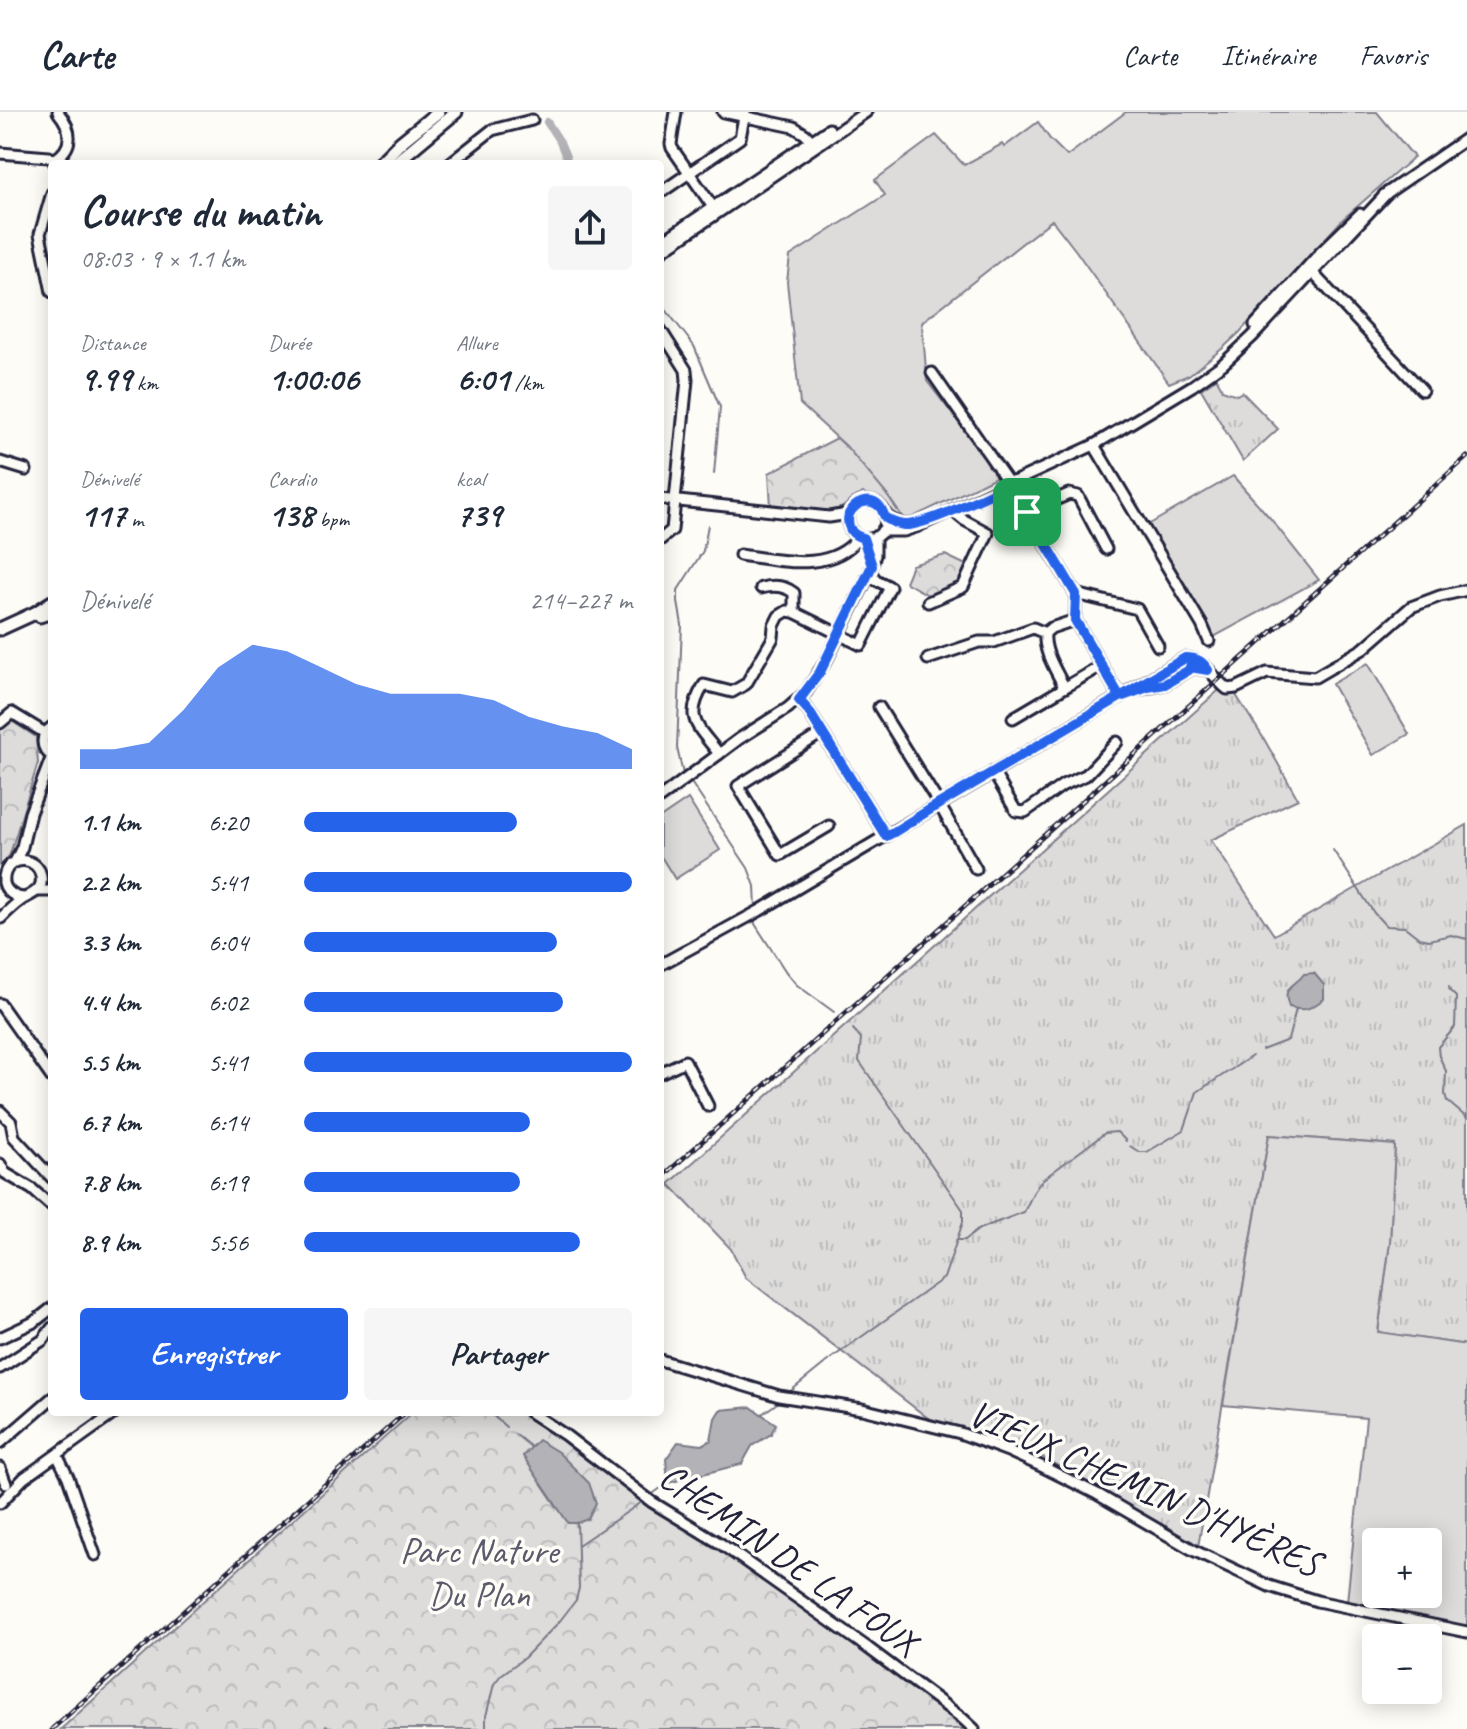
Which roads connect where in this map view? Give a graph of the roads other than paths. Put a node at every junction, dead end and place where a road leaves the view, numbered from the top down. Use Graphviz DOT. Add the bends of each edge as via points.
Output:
graph roads {
  1 [pos="58,112"];
  2 [pos="438,112"];
  3 [pos="456,112"];
  4 [pos="676,112"];
  5 [pos="723,112"];
  6 [pos="855,112"];
  7 [pos="866,112"];
  8 [pos="745,114"];
  9 [pos="532,120"];
  10 [pos="786,125"];
  11 [pos="1467,138"];
  12 [pos="814,143"];
  13 [pos="804,150"];
  14 [pos="0,153"];
  15 [pos="53,160"];
  16 [pos="57,160"];
  17 [pos="383,160"];
  18 [pos="399,160"];
  19 [pos="454,160"];
  20 [pos="689,174"];
  21 [pos="664,190"];
  22 [pos="48,207"];
  23 [pos="715,210"];
  24 [pos="664,241"];
  25 [pos="664,249"];
  26 [pos="1310,270"];
  27 [pos="48,273"];
  28 [pos="664,335"];
  29 [pos="932,373"];
  30 [pos="1422,390"];
  31 [pos="1094,445"];
  32 [pos="0,462"];
  33 [pos="26,470"];
  34 [pos="1010,485"];
  35 [pos="664,500"];
  36 [pos="675,501"];
  37 [pos="952,510"];
  38 [pos="1027,512"];
  39 [pos="885,517"];
  40 [pos="848,519"];
  41 [pos="921,524"];
  42 [pos="878,534"];
  43 [pos="664,537"];
  44 [pos="861,538"];
  45 [pos="1106,549"];
  46 [pos="740,555"];
  47 [pos="871,569"];
  48 [pos="761,588"];
  49 [pos="1467,590"];
  50 [pos="1076,594"];
  51 [pos="928,602"];
  52 [pos="48,605"];
  53 [pos="794,612"];
  54 [pos="48,613"];
  55 [pos="1075,620"];
  56 [pos="0,629"];
  57 [pos="1045,633"];
  58 [pos="838,634"];
  59 [pos="0,636"];
  60 [pos="1209,641"];
  61 [pos="1158,646"];
  62 [pos="928,659"];
  63 [pos="1101,666"];
  64 [pos="1064,687"];
  65 [pos="1120,697"];
  66 [pos="799,700"];
  67 [pos="879,707"];
  68 [pos="1013,718"];
  69 [pos="0,723"];
  70 [pos="48,730"];
  71 [pos="822,733"];
  72 [pos="1117,742"];
  73 [pos="48,752"];
  74 [pos="719,754"];
  75 [pos="48,767"];
  76 [pos="993,772"];
  77 [pos="664,795"];
  78 [pos="939,804"];
  79 [pos="829,826"];
  80 [pos="886,836"];
  81 [pos="24,839"];
  82 [pos="15,862"];
  83 [pos="31,862"];
  84 [pos="976,869"];
  85 [pos="2,874"];
  86 [pos="41,875"];
  87 [pos="48,878"];
  88 [pos="5,888"];
  89 [pos="37,891"];
  90 [pos="48,891"];
  91 [pos="24,898"];
  92 [pos="1,921"];
  93 [pos="664,963"];
  94 [pos="0,1004"];
  95 [pos="664,1071"];
  96 [pos="48,1072"];
  97 [pos="708,1106"];
  98 [pos="0,1111"];
  99 [pos="2,1172"];
  100 [pos="48,1174"];
  101 [pos="48,1203"];
  102 [pos="48,1311"];
  103 [pos="48,1333"];
  104 [pos="0,1338"];
  105 [pos="664,1361"];
  106 [pos="0,1368"];
  107 [pos="48,1401"];
  108 [pos="111,1416"];
  109 [pos="536,1416"];
  110 [pos="0,1443"];
  111 [pos="57,1455"];
  112 [pos="0,1468"];
  113 [pos="7,1485"];
  114 [pos="0,1503"];
  115 [pos="95,1555"];
  116 [pos="1467,1632"];
  117 [pos="974,1729"];
  1 -- 16 [label="street" via="68,126 69,141"];
  2 -- 17 [label="main road"];
  3 -- 18 [label="main road"];
  4 -- 20 [label="street" via="671,144"];
  5 -- 8 [label="street"];
  6 -- 12 [label="street"];
  7 -- 12 [label="street"];
  8 -- 10 [label="street"];
  8 -- 20 [label="street" via="740,138"];
  9 -- 19 [label="street" via="492,130"];
  10 -- 12 [label="street"];
  10 -- 13 [label="street"];
  11 -- 26 [label="street" via="1375,201"];
  12 -- 13 [label="street"];
  13 -- 23 [label="street"];
  14 -- 15 [label="street"];
  20 -- 21 [label="street"];
  20 -- 23 [label="street"];
  22 -- 27 [label="street" via="40,234"];
  23 -- 24 [label="street"];
  23 -- 25 [label="street"];
  26 -- 30 [label="street"];
  26 -- 31 [label="street" via="1223,364"];
  28 -- 36 [label="street" via="687,380"];
  29 -- 34 [label="street"];
  31 -- 34 [label="street"];
  31 -- 60 [label="street"];
  32 -- 33 [label="street"];
  34 -- 37 [label="street"];
  34 -- 38 [label="street"];
  35 -- 36 [label="street"];
  36 -- 40 [label="street"];
  36 -- 43 [label="street" via="672,530"];
  37 -- 41 [label="street"];
  37 -- 51 [label="street" via="988,533 963,587"];
  38 -- 45 [label="street" via="1069,494 1078,496"];
  38 -- 50 [label="street"];
  39 -- 40 [label="street" via="881,507 866,501 855,505"];
  39 -- 41 [label="street" via="904,525"];
  39 -- 42 [label="street"];
  40 -- 44 [label="street" via="852,532"];
  41 -- 42 [label="street"];
  42 -- 44 [label="street"];
  42 -- 47 [label="street"];
  44 -- 46 [label="street" via="842,553 817,562"];
  44 -- 47 [label="street"];
  47 -- 58 [label="street"];
  47 -- 58 [label="street" via="876,580 890,587 861,645"];
  48 -- 53 [label="street" via="791,590"];
  49 -- 65 [label="street" via="1411,607 1363,649 1315,677 1267,673 1227,689 1208,670 1188,663 1189,670 1165,684"];
  50 -- 55 [label="street"];
  50 -- 61 [label="street" via="1137,609"];
  52 -- 56 [label="main road"];
  53 -- 58 [label="street"];
  53 -- 74 [label="street" via="779,616 773,638 746,684 732,692 704,685 695,699 696,724"];
  54 -- 59 [label="main road"];
  55 -- 57 [label="street"];
  55 -- 63 [label="street"];
  57 -- 62 [label="street" via="1033,628"];
  57 -- 64 [label="street"];
  58 -- 66 [label="street"];
  63 -- 64 [label="street"];
  63 -- 65 [label="street"];
  64 -- 68 [label="street"];
  65 -- 76 [label="street"];
  66 -- 71 [label="street"];
  66 -- 74 [label="street"];
  67 -- 78 [label="street"];
  69 -- 70 [label="street" via="12,713"];
  70 -- 73 [label="street" via="43,738"];
  71 -- 79 [label="street" via="738,786 780,855"];
  71 -- 80 [label="street"];
  72 -- 76 [label="street" via="1086,775 1025,812 1016,811"];
  74 -- 77 [label="street"];
  75 -- 81 [label="street"];
  76 -- 78 [label="street"];
  78 -- 80 [label="street"];
  78 -- 84 [label="street"];
  80 -- 93 [label="street"];
  81 -- 82 [label="street"];
  81 -- 83 [label="street"];
  82 -- 83 [label="street"];
  82 -- 85 [label="street"];
  83 -- 86 [label="street"];
  85 -- 88 [label="street"];
  86 -- 87 [label="street"];
  86 -- 89 [label="street"];
  88 -- 91 [label="street"];
  88 -- 92 [label="street"];
  89 -- 90 [label="street"];
  89 -- 91 [label="street"];
  91 -- 92 [label="street"];
  94 -- 96 [label="street"];
  95 -- 97 [label="street" via="685,1061"];
  98 -- 100 [label="street" via="11,1122 14,1137"];
  99 -- 101 [label="street"];
  102 -- 104 [label="street"];
  103 -- 106 [label="street"];
  105 -- 116 [label="street, VIEUX CHEMIN D'HYÈRES" via="779,1396 960,1433 1043,1467 1269,1586"];
  107 -- 110 [label="street"];
  108 -- 111 [label="street"];
  109 -- 117 [label="street, CHEMIN DE LA FOUX" via="652,1502 857,1640"];
  111 -- 113 [label="street"];
  111 -- 115 [label="street"];
  112 -- 113 [label="street"];
  113 -- 114 [label="street"];
}
